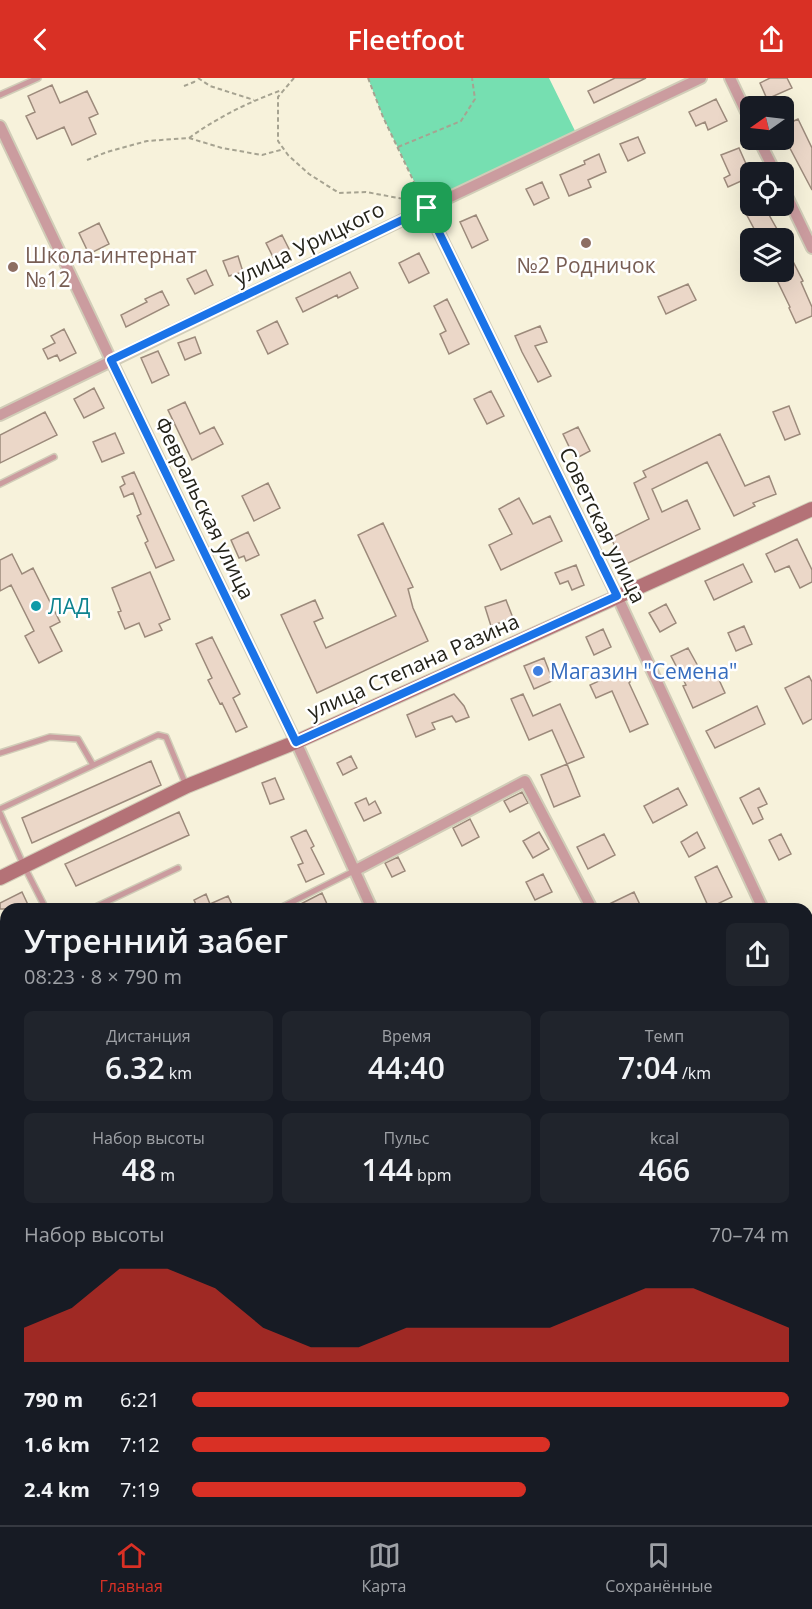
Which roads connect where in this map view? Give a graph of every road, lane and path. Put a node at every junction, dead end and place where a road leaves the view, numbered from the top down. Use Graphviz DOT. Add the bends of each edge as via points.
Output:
graph roads {
  1 [pos="38,78"];
  2 [pos="198,78"];
  3 [pos="294,78"];
  4 [pos="368,78"];
  5 [pos="472,78"];
  6 [pos="701,78"];
  7 [pos="729,78"];
  8 [pos="184,86"];
  9 [pos="285,89"];
  10 [pos="0,95"];
  11 [pos="255,100"];
  12 [pos="740,100"];
  13 [pos="0,126"];
  14 [pos="189,138"];
  15 [pos="398,147"];
  16 [pos="284,149"];
  17 [pos="87,160"];
  18 [pos="419,192"];
  19 [pos="426,205"];
  20 [pos="794,211"];
  21 [pos="812,248"];
  22 [pos="111,360"];
  23 [pos="0,415"];
  24 [pos="54,457"];
  25 [pos="0,484"];
  26 [pos="812,509"];
  27 [pos="617,596"];
  28 [pos="296,742"];
  29 [pos="0,753"];
  30 [pos="93,765"];
  31 [pos="187,786"];
  32 [pos="0,811"];
  33 [pos="24,866"];
  34 [pos="178,868"];
  35 [pos="354,871"];
  36 [pos="0,878"];
  37 [pos="43,903"];
  38 [pos="104,903"];
  39 [pos="290,903"];
  40 [pos="369,903"];
  41 [pos="589,903"];
  42 [pos="760,903"];
  1 -- 10 [label="lane"];
  2 -- 8 [label="path"];
  2 -- 11 [label="path" via="210,86"];
  3 -- 9 [label="path"];
  4 -- 15 [label="path"];
  5 -- 15 [label="path" via="475,99 460,121"];
  6 -- 19 [label="street, улица Урицкого"];
  7 -- 12 [label="street"];
  9 -- 11 [label="path"];
  9 -- 16 [label="path" via="278,97 278,141"];
  11 -- 14 [label="path"];
  13 -- 22 [label="street, Февральская улица"];
  14 -- 16 [label="path" via="262,155"];
  14 -- 17 [label="path" via="147,141"];
  15 -- 18 [label="path"];
  16 -- 19 [label="path" via="309,174 339,194 366,192"];
  18 -- 19 [label="street, Советская улица"];
  19 -- 22 [label="street, улица Урицкого"];
  19 -- 27 [label="street, Советская улица"];
  20 -- 21 [label="street"];
  22 -- 23 [label="street, улица Урицкого"];
  22 -- 28 [label="street, Февральская улица"];
  24 -- 25 [label="lane"];
  26 -- 27 [label="main road, улица Степана Разина"];
  27 -- 28 [label="main road, улица Степана Разина"];
  27 -- 42 [label="street, Советская улица"];
  28 -- 31 [label="main road, улица Степана Разина"];
  28 -- 35 [label="street, Февральская улица"];
  29 -- 30 [label="lane" via="50,737 78,739"];
  30 -- 31 [label="lane" via="158,735 166,737"];
  30 -- 32 [label="lane"];
  31 -- 33 [label="main road, улица Степана Разина"];
  32 -- 33 [label="lane"];
  33 -- 36 [label="main road, улица Степана Разина"];
  33 -- 37 [label="lane"];
  34 -- 38 [label="lane"];
  35 -- 39 [label="lane"];
  35 -- 40 [label="street, Февральская улица"];
  35 -- 41 [label="street" via="525,781"];
}
